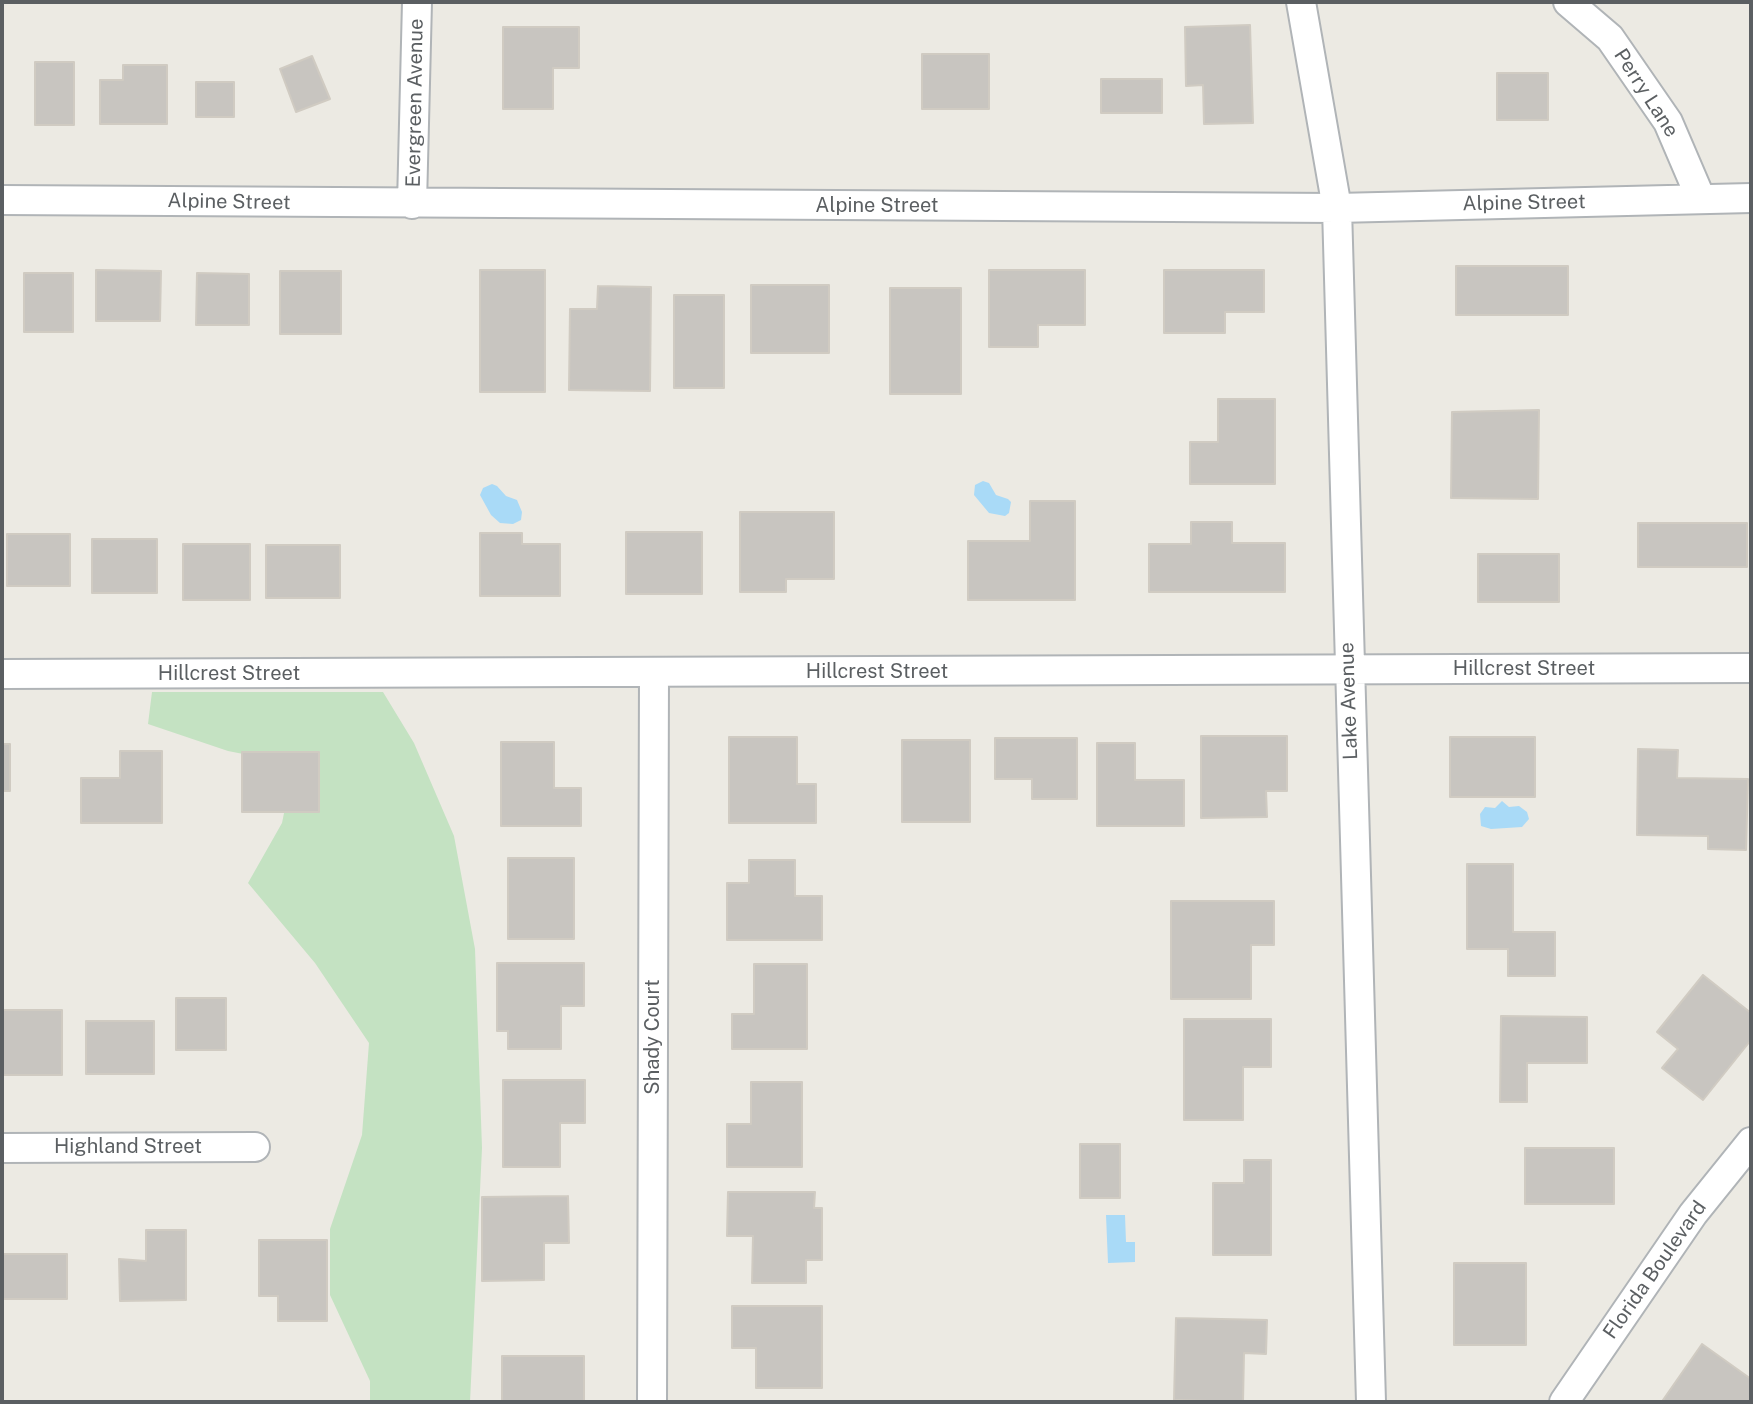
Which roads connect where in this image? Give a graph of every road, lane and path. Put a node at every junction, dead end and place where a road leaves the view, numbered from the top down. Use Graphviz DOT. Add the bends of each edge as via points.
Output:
graph roads {
  1 [pos="417,2"];
  2 [pos="1301,2"];
  3 [pos="1568,2"];
  4 [pos="1751,198"];
  5 [pos="1701,199"];
  6 [pos="2,200"];
  7 [pos="412,204"];
  8 [pos="1337,208"];
  9 [pos="1751,668"];
  10 [pos="1348,670"];
  11 [pos="654,673"];
  12 [pos="2,674"];
  13 [pos="1751,1142"];
  14 [pos="255,1147"];
  15 [pos="2,1148"];
  16 [pos="652,1402"];
  17 [pos="1371,1402"];
  18 [pos="1564,1402"];
  1 -- 7 [label="street, Evergreen Avenue"];
  2 -- 8 [label="street, Lake Avenue"];
  3 -- 5 [label="street, Perry Lane" via="1610,38 1668,122"];
  4 -- 5 [label="street, Alpine Street"];
  5 -- 8 [label="street, Alpine Street"];
  6 -- 7 [label="street, Alpine Street"];
  7 -- 8 [label="street, Alpine Street"];
  8 -- 10 [label="street, Lake Avenue"];
  9 -- 10 [label="street, Hillcrest Street"];
  10 -- 11 [label="street, Hillcrest Street"];
  10 -- 17 [label="street, Lake Avenue"];
  11 -- 12 [label="street, Hillcrest Street"];
  11 -- 16 [label="street, Shady Court"];
  13 -- 18 [label="street, Florida Boulevard" via="1693,1214"];
  14 -- 15 [label="street, Highland Street"];
}
